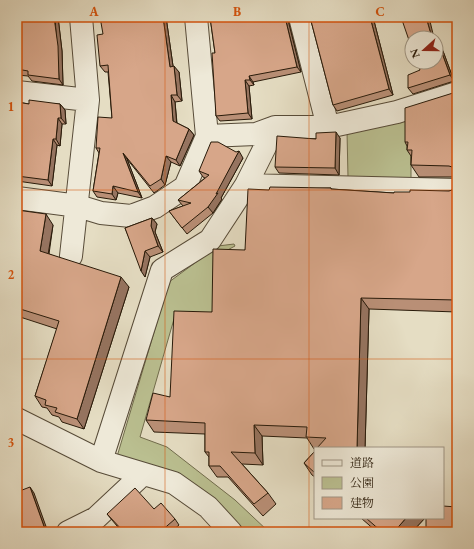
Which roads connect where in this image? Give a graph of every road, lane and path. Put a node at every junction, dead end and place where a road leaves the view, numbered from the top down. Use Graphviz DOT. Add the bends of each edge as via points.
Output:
graph roads {
  1 [pos="81,17"];
  2 [pos="196,17"];
  3 [pos="300,17"];
  4 [pos="17,92"];
  5 [pos="457,93"];
  6 [pos="88,100"];
  7 [pos="328,127"];
  8 [pos="274,128"];
  9 [pos="207,136"];
  10 [pos="246,185"];
  11 [pos="457,190"];
  12 [pos="17,198"];
  13 [pos="78,206"];
  14 [pos="71,256"];
  15 [pos="17,419"];
  16 [pos="101,461"];
  17 [pos="143,474"];
  18 [pos="68,532"];
  19 [pos="232,532"];
  1 -- 6 [label="street"];
  2 -- 9 [label="street"];
  3 -- 7 [label="street"];
  4 -- 6 [label="street"];
  5 -- 7 [label="street" via="397,112"];
  6 -- 13 [label="street"];
  7 -- 8 [label="street"];
  8 -- 9 [label="street" via="256,134"];
  8 -- 10 [label="street"];
  9 -- 13 [label="street" via="185,187 155,207 131,216 101,213"];
  10 -- 11 [label="street"];
  10 -- 16 [label="street" via="210,240 162,270"];
  12 -- 13 [label="street"];
  13 -- 14 [label="street"];
  15 -- 16 [label="street"];
  16 -- 17 [label="street"];
  17 -- 18 [label="street" via="96,518"];
  17 -- 19 [label="street" via="174,483 208,507"];
}
